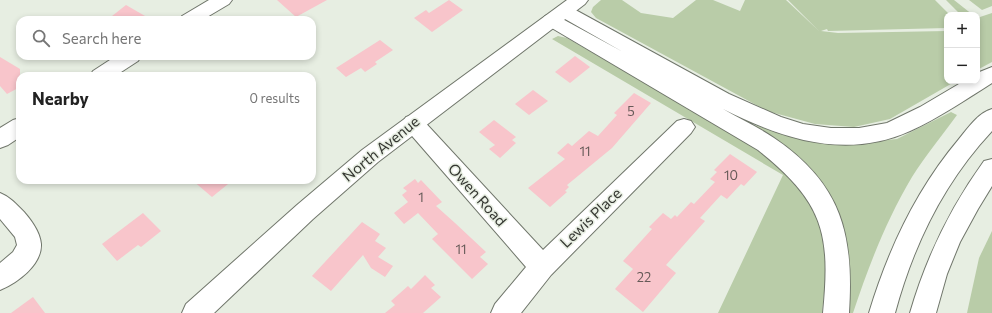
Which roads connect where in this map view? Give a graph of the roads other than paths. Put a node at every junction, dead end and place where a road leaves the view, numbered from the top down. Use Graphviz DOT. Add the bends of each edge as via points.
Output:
graph roads {
  1 [pos="187,0"];
  2 [pos="223,0"];
  3 [pos="564,10"];
  4 [pos="190,16"];
  5 [pos="195,16"];
  6 [pos="125,60"];
  7 [pos="106,72"];
  8 [pos="992,74"];
  9 [pos="992,117"];
  10 [pos="413,123"];
  11 [pos="684,127"];
  12 [pos="16,129"];
  13 [pos="0,139"];
  14 [pos="992,168"];
  15 [pos="0,203"];
  16 [pos="542,266"];
  17 [pos="0,278"];
  18 [pos="926,306"];
  19 [pos="195,313"];
  20 [pos="504,313"];
  21 [pos="836,313"];
  22 [pos="882,313"];
  1 -- 4 [label="main road"];
  2 -- 5 [label="main road"];
  3 -- 8 [label="main road" via="747,113 781,126 819,135 857,136 888,131 913,121"];
  3 -- 10 [label="main road, North Avenue"];
  3 -- 21 [label="main road" via="766,144 792,164 813,188 830,217 835,233 839,268"];
  6 -- 7 [label="main road"];
  9 -- 22 [label="main road" via="968,143 925,207 887,293"];
  10 -- 16 [label="main road, Owen Road"];
  10 -- 19 [label="main road, North Avenue" via="305,212"];
  11 -- 16 [label="main road, Lewis Place"];
  12 -- 13 [label="main road"];
  14 -- 18 [label="main road" via="964,211 939,263"];
  15 -- 17 [label="main road" via="26,232 29,246 23,259"];
  16 -- 20 [label="main road, Lewis Place"];
}
